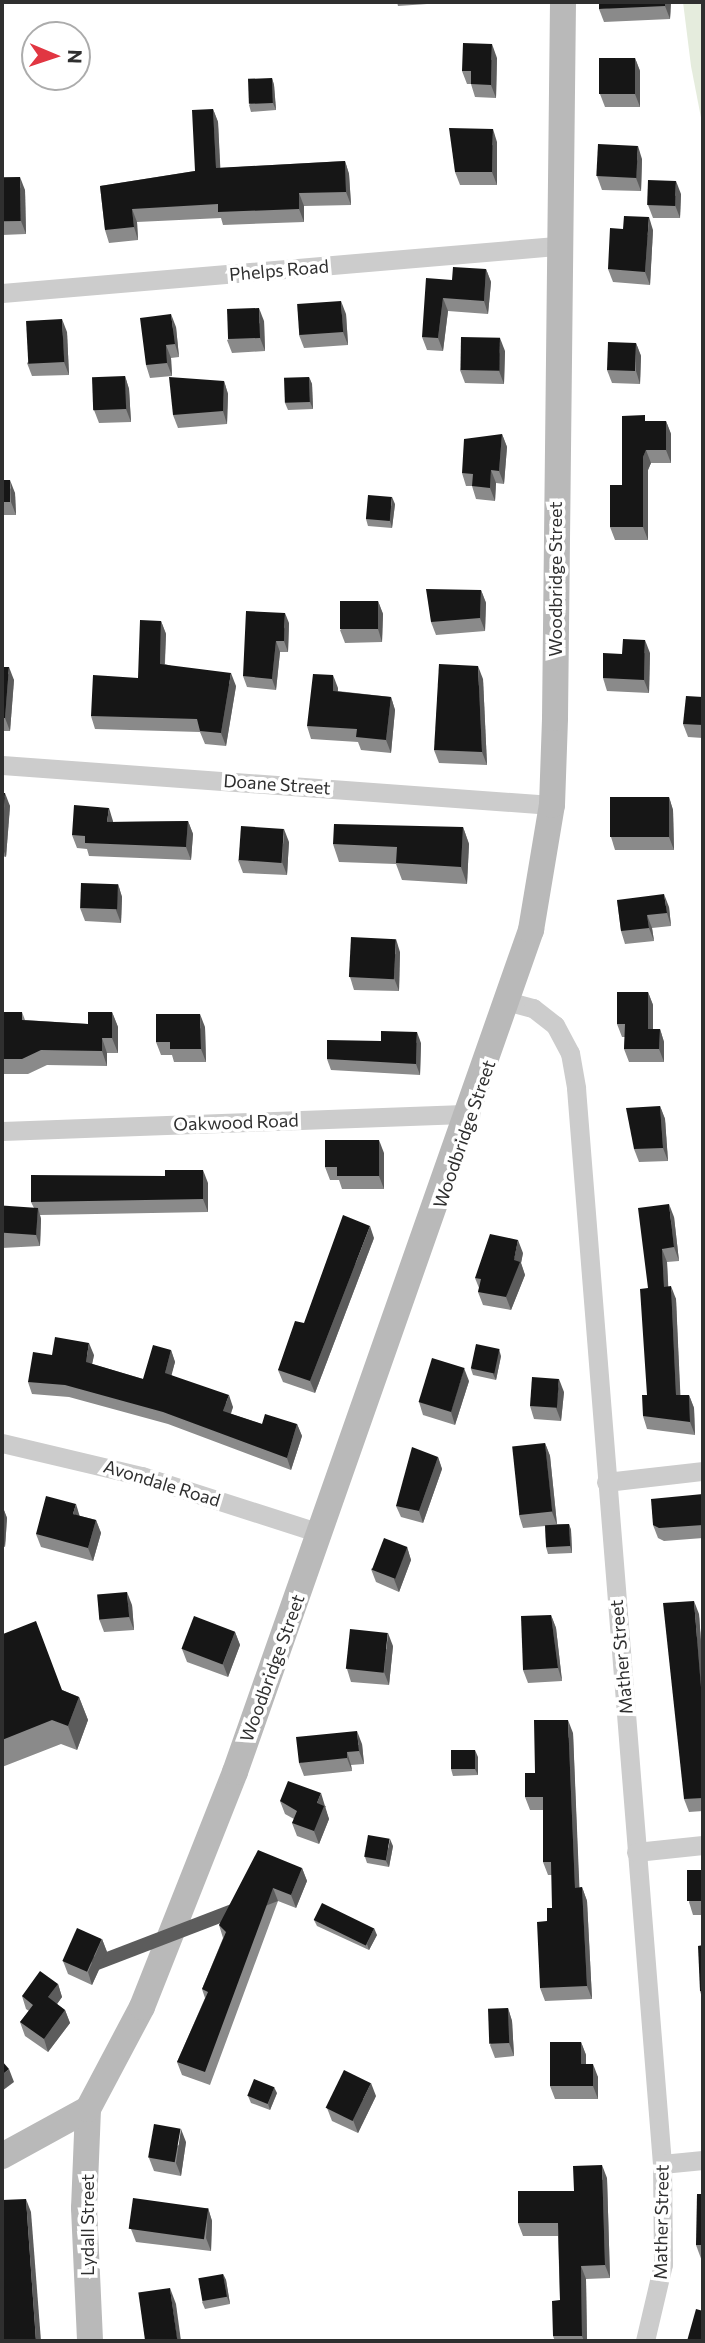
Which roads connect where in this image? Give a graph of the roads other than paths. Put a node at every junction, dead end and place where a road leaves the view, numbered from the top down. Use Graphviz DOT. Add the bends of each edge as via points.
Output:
graph roads {
  1 [pos="563,2"];
  2 [pos="555,246"];
  3 [pos="2,293"];
  4 [pos="2,765"];
  5 [pos="552,805"];
  6 [pos="510,1002"];
  7 [pos="471,1114"];
  8 [pos="2,1131"];
  9 [pos="2,1443"];
  10 [pos="703,1471"];
  11 [pos="607,1482"];
  12 [pos="320,1533"];
  13 [pos="703,1845"];
  14 [pos="636,1852"];
  15 [pos="88,2109"];
  16 [pos="2,2156"];
  17 [pos="703,2160"];
  18 [pos="662,2164"];
  19 [pos="90,2341"];
  20 [pos="645,2341"];
  1 -- 2 [label="main road, Woodbridge Street"];
  2 -- 3 [label="street, Phelps Road"];
  2 -- 5 [label="main road, Woodbridge Street"];
  4 -- 5 [label="street, Doane Street"];
  5 -- 6 [label="main road, Woodbridge Street" via="531,930"];
  6 -- 7 [label="main road, Woodbridge Street"];
  6 -- 11 [label="street, Mather Street" via="533,1008 555,1025 570,1053"];
  7 -- 8 [label="street, Oakwood Road"];
  7 -- 12 [label="main road, Woodbridge Street"];
  9 -- 12 [label="street, Avondale Road" via="117,1469"];
  10 -- 11 [label="street"];
  11 -- 14 [label="street, Mather Street"];
  12 -- 15 [label="main road, Woodbridge Street" via="142,2007"];
  13 -- 14 [label="street"];
  14 -- 18 [label="street, Mather Street"];
  15 -- 16 [label="main road"];
  15 -- 19 [label="main road, Lydall Street" via="84,2208"];
  17 -- 18 [label="street"];
  18 -- 20 [label="street, Mather Street" via="663,2264"];
}
